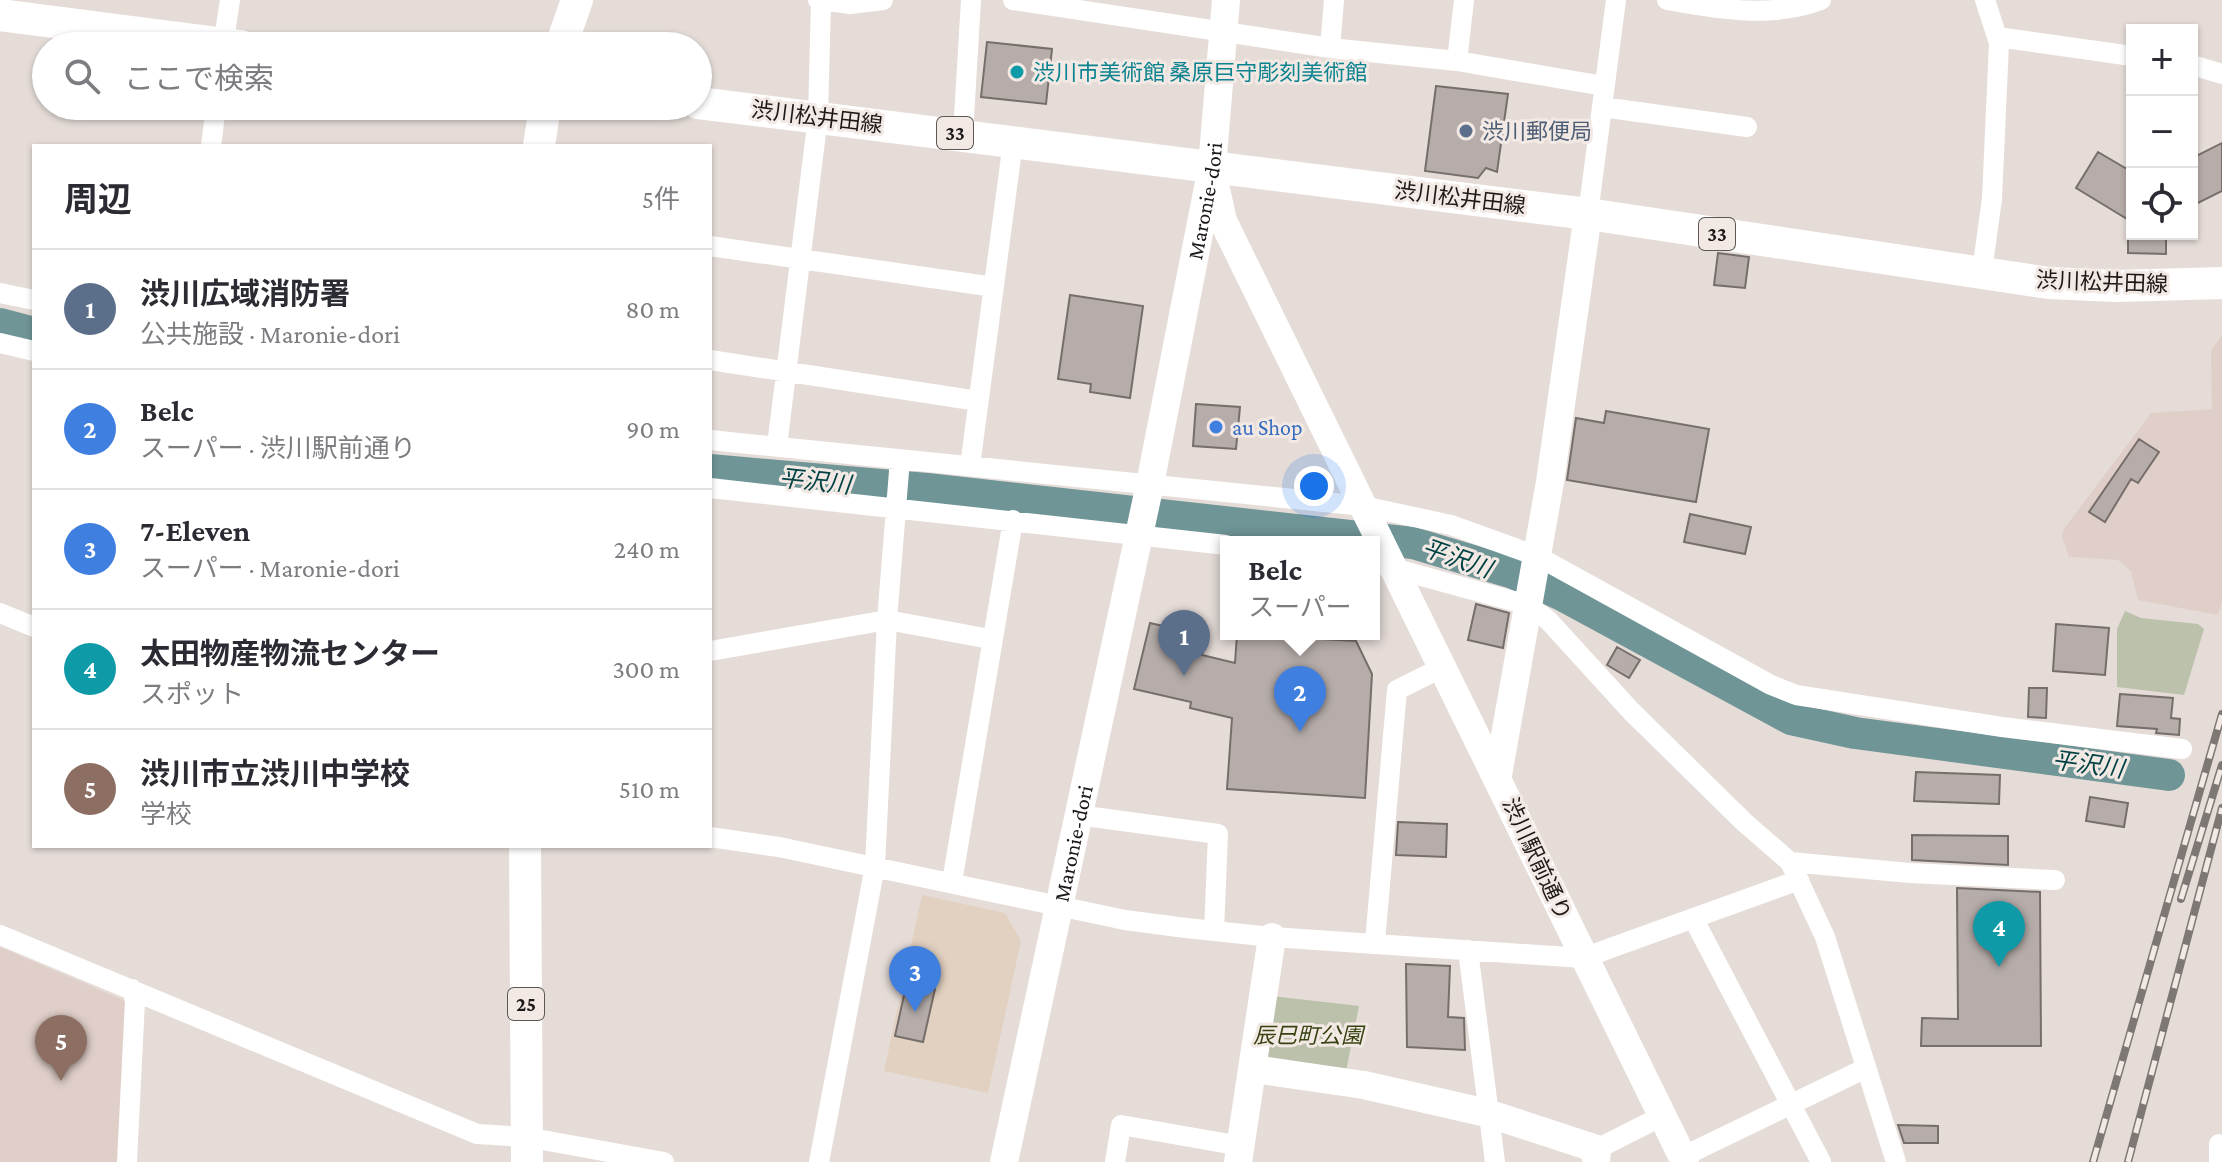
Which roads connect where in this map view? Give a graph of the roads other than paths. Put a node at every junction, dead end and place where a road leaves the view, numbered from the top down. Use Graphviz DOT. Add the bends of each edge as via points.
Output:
graph roads {
  1 [pos="230,0"];
  2 [pos="577,0"];
  3 [pos="820,0"];
  4 [pos="883,0"];
  5 [pos="971,0"];
  6 [pos="1013,0"];
  7 [pos="1019,0"];
  8 [pos="1226,0"];
  9 [pos="1334,0"];
  10 [pos="1464,0"];
  11 [pos="1616,0"];
  12 [pos="1667,0"];
  13 [pos="1821,0"];
  14 [pos="1985,0"];
  15 [pos="1118,8"];
  16 [pos="2,14"];
  17 [pos="134,32"];
  18 [pos="229,32"];
  19 [pos="566,32"];
  20 [pos="1224,32"];
  21 [pos="1997,37"];
  22 [pos="1330,48"];
  23 [pos="2126,55"];
  24 [pos="1457,61"];
  25 [pos="2198,67"];
  26 [pos="2222,74"];
  27 [pos="1604,86"];
  28 [pos="712,105"];
  29 [pos="1602,107"];
  30 [pos="818,117"];
  31 [pos="214,120"];
  32 [pos="543,120"];
  33 [pos="1747,127"];
  34 [pos="963,134"];
  35 [pos="1013,142"];
  36 [pos="211,144"];
  37 [pos="539,144"];
  38 [pos="1212,167"];
  39 [pos="1588,214"];
  40 [pos="712,246"];
  41 [pos="800,258"];
  42 [pos="1982,271"];
  43 [pos="2222,283"];
  44 [pos="994,287"];
  45 [pos="0,293"];
  46 [pos="32,300"];
  47 [pos="0,343"];
  48 [pos="32,351"];
  49 [pos="712,360"];
  50 [pos="788,371"];
  51 [pos="978,401"];
  52 [pos="712,440"];
  53 [pos="777,446"];
  54 [pos="899,466"];
  55 [pos="970,466"];
  56 [pos="712,488"];
  57 [pos="1149,488"];
  58 [pos="896,505"];
  59 [pos="1365,510"];
  60 [pos="1013,520"];
  61 [pos="1140,529"];
  62 [pos="1375,536"];
  63 [pos="1220,544"];
  64 [pos="1536,560"];
  65 [pos="1385,562"];
  66 [pos="1529,602"];
  67 [pos="0,613"];
  68 [pos="887,620"];
  69 [pos="32,626"];
  70 [pos="990,639"];
  71 [pos="712,651"];
  72 [pos="1443,667"];
  73 [pos="2182,749"];
  74 [pos="1498,775"];
  75 [pos="1078,815"];
  76 [pos="712,837"];
  77 [pos="525,848"];
  78 [pos="875,866"];
  79 [pos="1794,871"];
  80 [pos="2055,880"];
  81 [pos="952,882"];
  82 [pos="1059,906"];
  83 [pos="1693,918"];
  84 [pos="1214,931"];
  85 [pos="0,935"];
  86 [pos="1272,937"];
  87 [pos="1375,942"];
  88 [pos="1468,950"];
  89 [pos="1583,958"];
  90 [pos="132,989"];
  91 [pos="1254,1069"];
  92 [pos="1864,1069"];
  93 [pos="1791,1105"];
  94 [pos="1487,1113"];
  95 [pos="1662,1116"];
  96 [pos="526,1150"];
  97 [pos="1239,1154"];
  98 [pos="1596,1156"];
  99 [pos="1683,1159"];
  100 [pos="127,1162"];
  101 [pos="664,1162"];
  102 [pos="819,1162"];
  103 [pos="1004,1162"];
  104 [pos="1115,1162"];
  105 [pos="1495,1162"];
  106 [pos="1821,1162"];
  107 [pos="1896,1162"];
  1 -- 18 [label="street"];
  2 -- 19 [label="main road"];
  3 -- 4 [label="street"];
  3 -- 30 [label="street"];
  5 -- 34 [label="street"];
  6 -- 7 [label="street"];
  7 -- 15 [label="street"];
  8 -- 20 [label="street, Maronie-dori"];
  9 -- 22 [label="street"];
  10 -- 24 [label="street"];
  11 -- 27 [label="street"];
  12 -- 13 [label="street" via="1751,12 1794,10"];
  14 -- 21 [label="street"];
  15 -- 20 [label="street"];
  16 -- 17 [label="main road"];
  20 -- 22 [label="street"];
  20 -- 38 [label="street, Maronie-dori"];
  21 -- 23 [label="street"];
  21 -- 42 [label="street" via="1992,199"];
  22 -- 24 [label="street"];
  24 -- 27 [label="street"];
  25 -- 26 [label="street"];
  27 -- 29 [label="street"];
  28 -- 30 [label="main road, 渋川松井田線 / 33"];
  29 -- 33 [label="street"];
  29 -- 39 [label="street"];
  30 -- 34 [label="main road, 渋川松井田線 / 33"];
  30 -- 41 [label="street"];
  31 -- 36 [label="street"];
  32 -- 37 [label="main road"];
  34 -- 35 [label="main road, 渋川松井田線 / 33"];
  35 -- 38 [label="main road, 渋川松井田線 / 33"];
  35 -- 44 [label="street"];
  38 -- 39 [label="main road, 渋川松井田線 / 33"];
  38 -- 57 [label="street, Maronie-dori"];
  38 -- 59 [label="street" via="1223,221"];
  39 -- 42 [label="main road, 渋川松井田線 / 33"];
  39 -- 64 [label="street"];
  40 -- 41 [label="street"];
  41 -- 44 [label="street"];
  41 -- 50 [label="street"];
  42 -- 43 [label="main road, 渋川松井田線 / 33" via="2084,285"];
  44 -- 51 [label="street"];
  45 -- 46 [label="street"];
  47 -- 48 [label="street"];
  49 -- 50 [label="street"];
  50 -- 51 [label="street"];
  50 -- 53 [label="street"];
  51 -- 55 [label="street"];
  52 -- 53 [label="street"];
  53 -- 54 [label="street"];
  54 -- 55 [label="street"];
  54 -- 58 [label="street"];
  55 -- 57 [label="street"];
  56 -- 58 [label="street"];
  57 -- 59 [label="street"];
  57 -- 61 [label="street, Maronie-dori"];
  58 -- 60 [label="street"];
  58 -- 68 [label="street"];
  59 -- 62 [label="street, 渋川駅前通り"];
  59 -- 64 [label="street" via="1451,525"];
  60 -- 61 [label="street"];
  60 -- 70 [label="street"];
  61 -- 63 [label="street"];
  61 -- 75 [label="street, Maronie-dori"];
  64 -- 66 [label="street"];
  64 -- 73 [label="street" via="1796,695"];
  65 -- 66 [label="street"];
  65 -- 72 [label="street, 渋川駅前通り"];
  66 -- 74 [label="street"];
  66 -- 79 [label="street"];
  67 -- 69 [label="street"];
  68 -- 70 [label="street"];
  68 -- 71 [label="street"];
  68 -- 78 [label="street"];
  70 -- 81 [label="street"];
  72 -- 74 [label="street, 渋川駅前通り"];
  72 -- 87 [label="street" via="1397,690"];
  74 -- 89 [label="street, 渋川駅前通り"];
  75 -- 82 [label="street, Maronie-dori"];
  75 -- 84 [label="street" via="1218,834"];
  76 -- 78 [label="street"];
  77 -- 96 [label="main road, 25"];
  78 -- 81 [label="street"];
  78 -- 102 [label="street"];
  79 -- 80 [label="street"];
  79 -- 83 [label="street"];
  79 -- 92 [label="street" via="1825,937"];
  81 -- 82 [label="street"];
  82 -- 84 [label="street"];
  82 -- 103 [label="street, Maronie-dori"];
  83 -- 89 [label="street"];
  83 -- 93 [label="street"];
  84 -- 86 [label="street"];
  85 -- 90 [label="street"];
  86 -- 87 [label="street"];
  86 -- 91 [label="street"];
  87 -- 88 [label="street"];
  88 -- 89 [label="street"];
  88 -- 94 [label="street"];
  89 -- 95 [label="street, 渋川駅前通り"];
  90 -- 96 [label="street"];
  90 -- 100 [label="street"];
  91 -- 94 [label="street" via="1364,1085"];
  91 -- 97 [label="street"];
  92 -- 93 [label="street"];
  92 -- 107 [label="street"];
  93 -- 99 [label="street"];
  93 -- 106 [label="street"];
  94 -- 98 [label="street"];
  94 -- 105 [label="street"];
  95 -- 98 [label="street"];
  95 -- 99 [label="street, 渋川駅前通り"];
  96 -- 101 [label="street"];
  97 -- 104 [label="street" via="1121,1125"];
}
